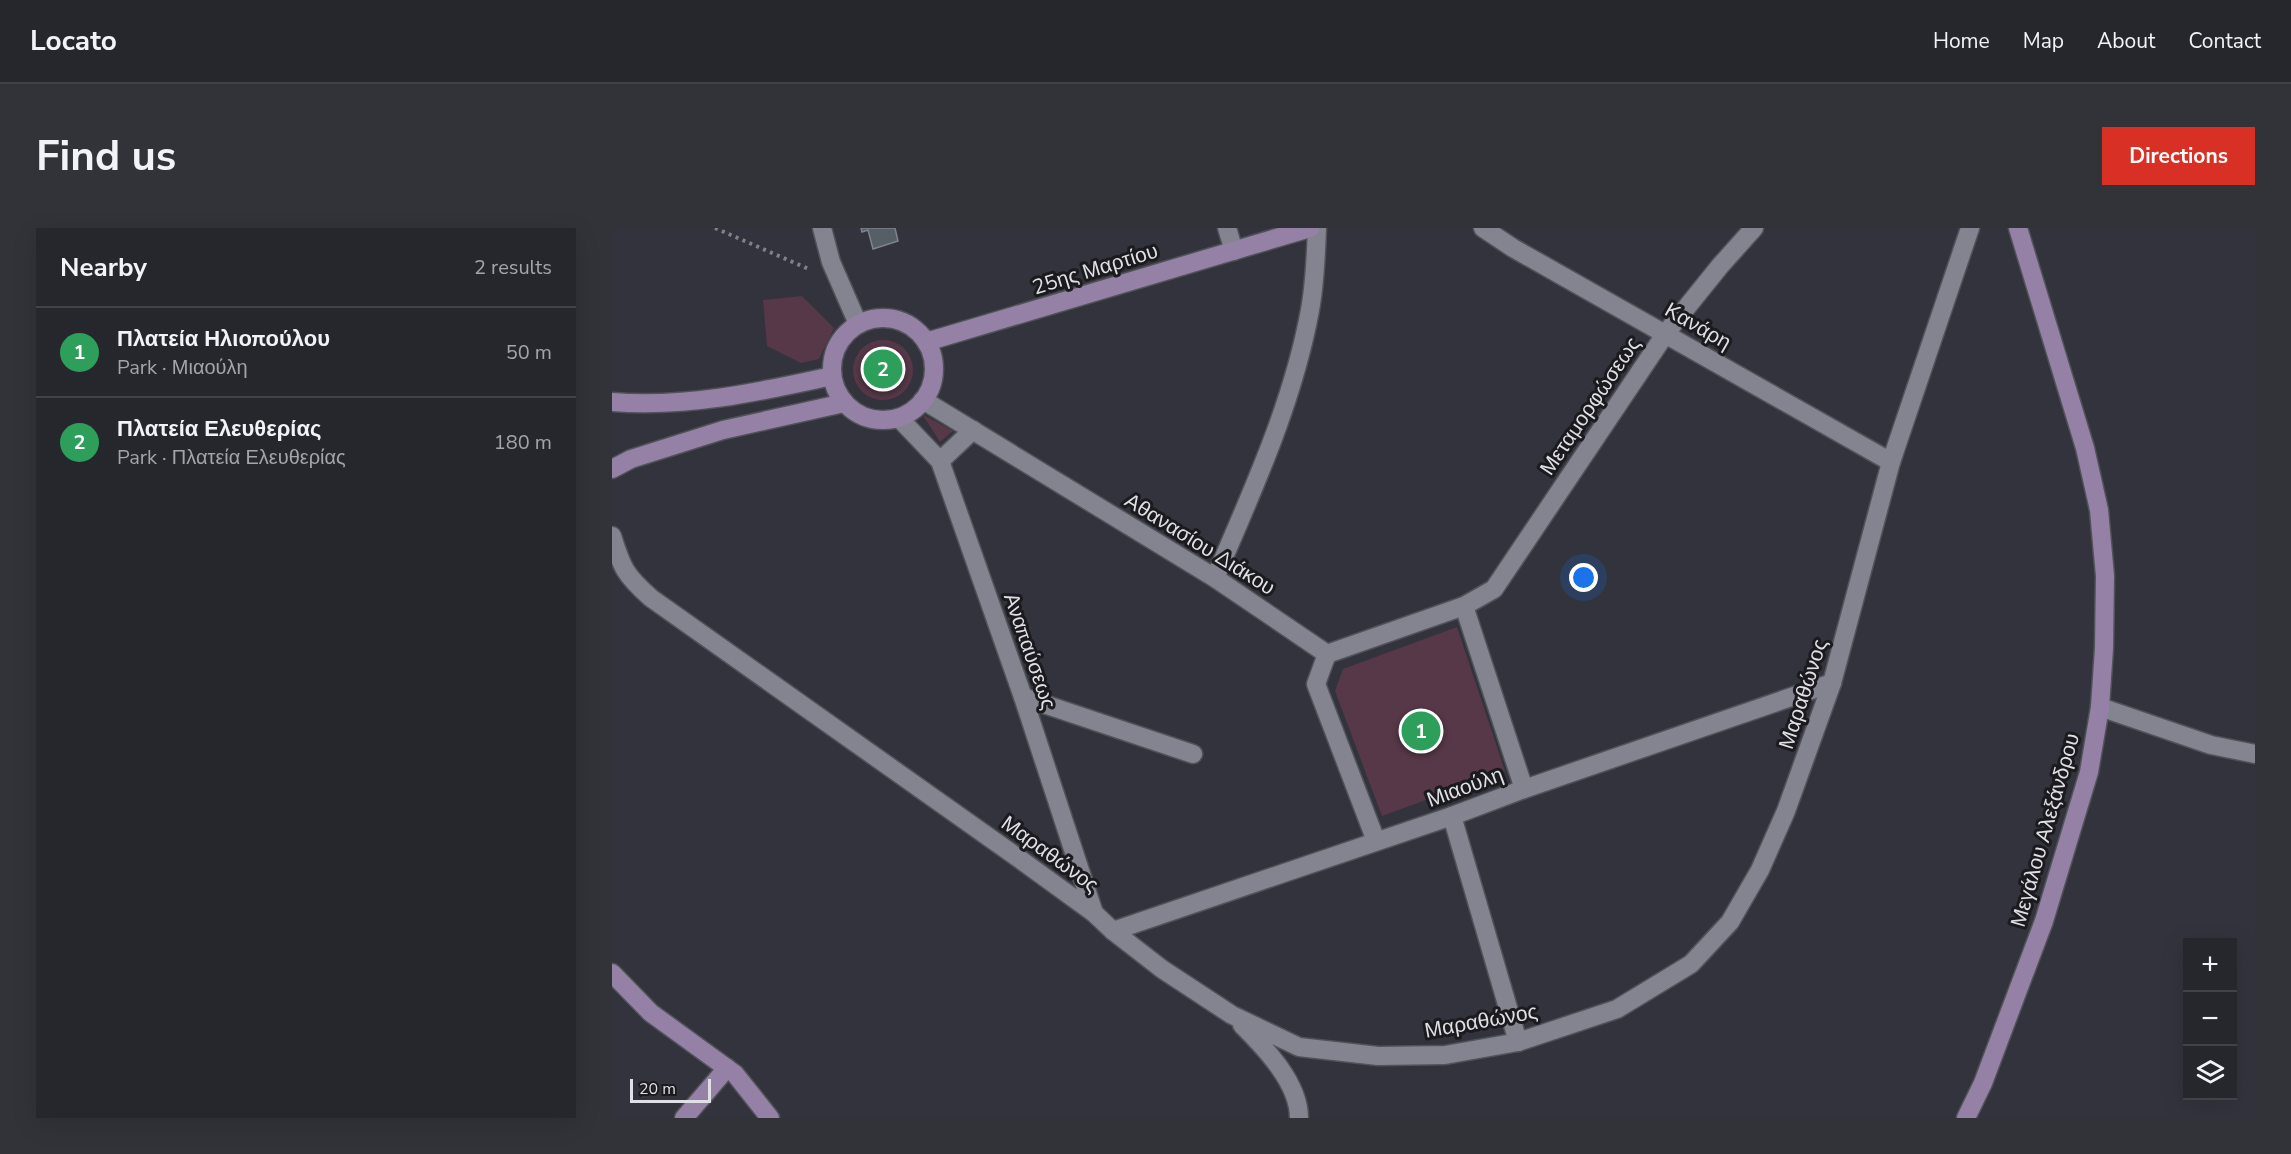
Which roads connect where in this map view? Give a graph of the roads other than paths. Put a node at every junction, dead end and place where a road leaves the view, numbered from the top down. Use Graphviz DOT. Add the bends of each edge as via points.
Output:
graph roads {
  1 [pos="822,228"];
  2 [pos="1227,228"];
  3 [pos="1310,228"];
  4 [pos="1317,228"];
  5 [pos="1483,228"];
  6 [pos="1754,228"];
  7 [pos="1970,228"];
  8 [pos="2018,228"];
  9 [pos="1234,251"];
  10 [pos="858,324"];
  11 [pos="1666,333"];
  12 [pos="926,342"];
  13 [pos="832,376"];
  14 [pos="923,400"];
  15 [pos="612,402"];
  16 [pos="844,403"];
  17 [pos="899,418"];
  18 [pos="973,430"];
  19 [pos="940,461"];
  20 [pos="1891,462"];
  21 [pos="612,469"];
  22 [pos="612,536"];
  23 [pos="1215,578"];
  24 [pos="1464,606"];
  25 [pos="1326,654"];
  26 [pos="1832,683"];
  27 [pos="1023,697"];
  28 [pos="2100,707"];
  29 [pos="1193,754"];
  30 [pos="2255,754"];
  31 [pos="1524,789"];
  32 [pos="1452,816"];
  33 [pos="1376,841"];
  34 [pos="1094,913"];
  35 [pos="1113,931"];
  36 [pos="612,973"];
  37 [pos="1232,1015"];
  38 [pos="1518,1042"];
  39 [pos="727,1068"];
  40 [pos="684,1118"];
  41 [pos="770,1118"];
  42 [pos="1299,1118"];
  43 [pos="1966,1118"];
  1 -- 10 [label="street" via="831,262"];
  2 -- 9 [label="street"];
  3 -- 9 [label="street, 25ης Μαρτίου"];
  4 -- 23 [label="street" via="1310,310 1294,376"];
  5 -- 11 [label="street, Κανάρη"];
  6 -- 11 [label="street, Μεταμορφώσεως"];
  7 -- 20 [label="street, Μαραθώνος"];
  8 -- 28 [label="street, Μεγάλου Αλεξάνδρου" via="2085,448 2099,510 2105,576"];
  9 -- 12 [label="street, 25ης Μαρτίου"];
  10 -- 12 [label="street" via="883,318 896,320 913,328"];
  10 -- 13 [label="street" via="834,352"];
  11 -- 20 [label="street, Κανάρη"];
  11 -- 24 [label="street, Μεταμορφώσεως" via="1494,590"];
  12 -- 14 [label="street" via="934,372"];
  13 -- 15 [label="street" via="702,401"];
  13 -- 16 [label="street"];
  14 -- 17 [label="street"];
  14 -- 18 [label="street, Αθανασίου Διάκου"];
  16 -- 17 [label="street" via="869,418"];
  16 -- 21 [label="street" via="723,430 631,459"];
  17 -- 19 [label="street, Αναπαύσεως"];
  18 -- 19 [label="street"];
  18 -- 23 [label="street, Αθανασίου Διάκου"];
  19 -- 27 [label="street, Αναπαύσεως"];
  20 -- 26 [label="street, Μαραθώνος"];
  22 -- 34 [label="street, Μαραθώνος" via="629,579 651,598"];
  23 -- 25 [label="street, Αθανασίου Διάκου"];
  24 -- 25 [label="street"];
  24 -- 31 [label="street"];
  25 -- 33 [label="street" via="1316,684"];
  26 -- 31 [label="street, Μιαούλη"];
  26 -- 38 [label="street, Μαραθώνος" via="1786,811 1760,870 1730,921 1691,964 1617,1009"];
  27 -- 29 [label="street"];
  27 -- 34 [label="street, Αναπαύσεως"];
  28 -- 30 [label="street" via="2211,745"];
  28 -- 43 [label="street, Μεγάλου Αλεξάνδρου" via="2089,772 2044,921"];
  31 -- 32 [label="street, Μιαούλη"];
  32 -- 33 [label="street, Μιαούλη"];
  32 -- 38 [label="street"];
  33 -- 35 [label="street, Μιαούλη"];
  34 -- 35 [label="street, Μαραθώνος"];
  35 -- 37 [label="street, Μαραθώνος"];
  36 -- 39 [label="street" via="651,1012"];
  37 -- 38 [label="street, Μαραθώνος" via="1299,1047 1378,1056 1444,1054"];
  37 -- 42 [label="street" via="1263,1046 1288,1080"];
  39 -- 40 [label="street"];
  39 -- 41 [label="street"];
}
